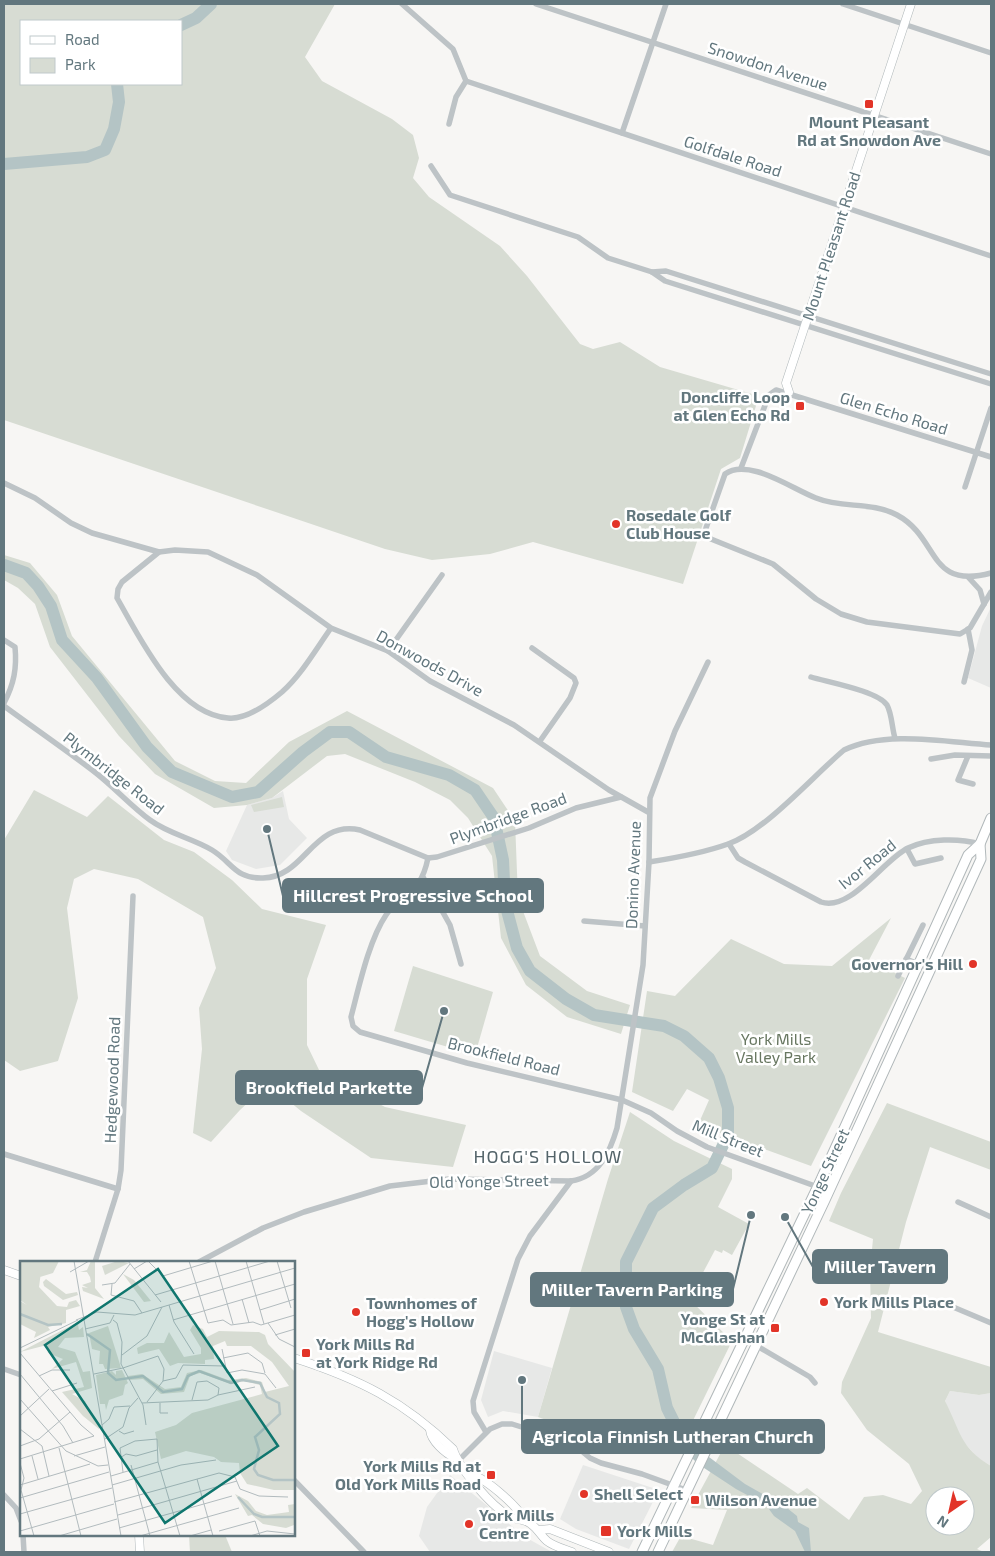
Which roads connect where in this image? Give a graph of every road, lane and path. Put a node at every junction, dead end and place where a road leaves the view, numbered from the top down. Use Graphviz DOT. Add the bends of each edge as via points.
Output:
graph roads {
  1 [pos="402,4"];
  2 [pos="536,4"];
  3 [pos="666,4"];
  4 [pos="844,4"];
  5 [pos="911,4"];
  6 [pos="905,24"];
  7 [pos="653,43"];
  8 [pos="991,53"];
  9 [pos="466,81"];
  10 [pos="874,116"];
  11 [pos="449,124"];
  12 [pos="622,133"];
  13 [pos="991,154"];
  14 [pos="431,166"];
  15 [pos="844,207"];
  16 [pos="991,256"];
  17 [pos="652,272"];
  18 [pos="808,316"];
  19 [pos="805,325"];
  20 [pos="991,374"];
  21 [pos="991,384"];
  22 [pos="789,392"];
  23 [pos="991,408"];
  24 [pos="977,453"];
  25 [pos="991,457"];
  26 [pos="741,468"];
  27 [pos="4,483"];
  28 [pos="965,487"];
  29 [pos="159,552"];
  30 [pos="991,573"];
  31 [pos="442,575"];
  32 [pos="969,578"];
  33 [pos="991,592"];
  34 [pos="984,604"];
  35 [pos="331,628"];
  36 [pos="968,629"];
  37 [pos="4,640"];
  38 [pos="532,648"];
  39 [pos="388,651"];
  40 [pos="708,662"];
  41 [pos="811,677"];
  42 [pos="964,682"];
  43 [pos="4,704"];
  44 [pos="895,738"];
  45 [pos="540,741"];
  46 [pos="991,745"];
  47 [pos="968,756"];
  48 [pos="991,756"];
  49 [pos="931,759"];
  50 [pos="973,784"];
  51 [pos="620,797"];
  52 [pos="648,812"];
  53 [pos="991,818"];
  54 [pos="729,844"];
  55 [pos="980,844"];
  56 [pos="907,849"];
  57 [pos="428,858"];
  58 [pos="941,858"];
  59 [pos="649,862"];
  60 [pos="423,877"];
  61 [pos="133,896"];
  62 [pos="584,921"];
  63 [pos="923,925"];
  64 [pos="645,926"];
  65 [pos="906,959"];
  66 [pos="461,964"];
  67 [pos="920,965"];
  68 [pos="931,969"];
  69 [pos="898,976"];
  70 [pos="622,1100"];
  71 [pos="4,1154"];
  72 [pos="571,1181"];
  73 [pos="818,1186"];
  74 [pos="118,1189"];
  75 [pos="829,1191"];
  76 [pos="958,1202"];
  77 [pos="991,1217"];
  78 [pos="95,1261"];
  79 [pos="201,1261"];
  80 [pos="4,1270"];
  81 [pos="20,1276"];
  82 [pos="946,1304"];
  83 [pos="991,1324"];
  84 [pos="745,1339"];
  85 [pos="756,1346"];
  86 [pos="295,1358"];
  87 [pos="4,1369"];
  88 [pos="20,1375"];
  89 [pos="815,1382"];
  90 [pos="486,1432"];
  91 [pos="457,1459"];
  92 [pos="295,1481"];
  93 [pos="673,1485"];
  94 [pos="686,1490"];
  95 [pos="4,1495"];
  96 [pos="20,1518"];
  97 [pos="540,1530"];
  98 [pos="23,1536"];
  99 [pos="139,1536"];
  100 [pos="24,1552"];
  101 [pos="140,1552"];
  102 [pos="364,1552"];
  103 [pos="572,1552"];
  104 [pos="609,1552"];
  105 [pos="642,1552"];
  106 [pos="658,1552"];
  1 -- 9 [label="street" via="453,49"];
  2 -- 7 [label="street, Snowdon Avenue"];
  3 -- 7 [label="street"];
  4 -- 6 [label="street"];
  5 -- 6 [label="main road, Mount Pleasant Road"];
  6 -- 8 [label="street"];
  6 -- 10 [label="main road, Mount Pleasant Road"];
  7 -- 10 [label="street, Snowdon Avenue"];
  7 -- 12 [label="street"];
  9 -- 11 [label="street" via="456,97"];
  9 -- 12 [label="street, Golfdale Road"];
  10 -- 13 [label="street, Snowdon Avenue"];
  10 -- 15 [label="main road, Mount Pleasant Road"];
  12 -- 15 [label="street, Golfdale Road"];
  14 -- 17 [label="street" via="447,192 454,197 578,237 608,258"];
  15 -- 16 [label="street, Golfdale Road"];
  15 -- 18 [label="main road, Mount Pleasant Road"];
  17 -- 18 [label="street" via="666,271"];
  17 -- 19 [label="street" via="665,281"];
  18 -- 19 [label="main road, Mount Pleasant Road"];
  18 -- 20 [label="street"];
  19 -- 21 [label="street"];
  19 -- 22 [label="main road, Mount Pleasant Road" via="786,385"];
  22 -- 24 [label="street, Glen Echo Road"];
  22 -- 26 [label="street" via="776,390 769,396"];
  23 -- 24 [label="street"];
  24 -- 25 [label="street, Glen Echo Road"];
  24 -- 28 [label="street"];
  26 -- 32 [label="street" via="774,478 826,502 868,505 897,515 919,533 944,569"];
  26 -- 36 [label="street" via="725,474 706,528 706,537 773,564 821,603 848,617 955,634"];
  27 -- 29 [label="street, Donwoods Drive" via="92,533"];
  29 -- 35 [label="street, Donwoods Drive" via="208,552 233,562 283,592"];
  29 -- 35 [label="street" via="122,582 117,598 167,679 188,700 209,714 229,718 246,714 282,692"];
  30 -- 32 [label="street"];
  31 -- 39 [label="street"];
  32 -- 34 [label="street" via="980,590"];
  33 -- 34 [label="street"];
  34 -- 36 [label="street"];
  35 -- 39 [label="street, Donwoods Drive"];
  36 -- 42 [label="street" via="972,650"];
  37 -- 43 [label="street" via="14,647 16,674"];
  38 -- 45 [label="street" via="574,678 576,683 570,698"];
  39 -- 45 [label="street, Donwoods Drive" via="430,681"];
  40 -- 52 [label="street, Donino Avenue" via="675,731 650,798"];
  41 -- 44 [label="street" via="882,700 890,713"];
  43 -- 57 [label="street, Plymbridge Road" via="94,772 151,821 210,849 234,870 247,876 264,878 280,875 327,834 348,827"];
  44 -- 46 [label="street"];
  44 -- 54 [label="street" via="844,750 771,816"];
  45 -- 51 [label="street, Donwoods Drive"];
  47 -- 48 [label="street"];
  47 -- 49 [label="street"];
  47 -- 50 [label="street" via="958,780"];
  51 -- 52 [label="street, Donwoods Drive"];
  51 -- 57 [label="street, Plymbridge Road" via="576,808 474,846"];
  52 -- 59 [label="street, Donino Avenue"];
  53 -- 55 [label="main road, Yonge Street"];
  54 -- 56 [label="street, Ivor Road" via="738,858 821,902 832,904 864,885"];
  54 -- 59 [label="street"];
  55 -- 56 [label="street, Ivor Road" via="959,839"];
  55 -- 67 [label="main road, Yonge Street" via="968,855"];
  55 -- 68 [label="main road, Yonge Street" via="981,859"];
  56 -- 58 [label="street" via="915,864"];
  57 -- 60 [label="street"];
  59 -- 64 [label="street, Donino Avenue"];
  60 -- 66 [label="street" via="450,925"];
  60 -- 70 [label="street, Brookfield Road" via="391,908 378,930 350,1017 353,1026 360,1032 467,1063"];
  61 -- 74 [label="street, Hedgewood Road"];
  62 -- 64 [label="street"];
  63 -- 65 [label="street"];
  64 -- 70 [label="street, Donino Avenue" via="643,965"];
  65 -- 67 [label="street"];
  65 -- 69 [label="street"];
  67 -- 68 [label="street"];
  67 -- 73 [label="main road, Yonge Street"];
  68 -- 75 [label="main road, Yonge Street"];
  70 -- 72 [label="street, Old Yonge Street" via="614,1136 602,1162 590,1175"];
  70 -- 73 [label="street, Mill Street" via="651,1113 707,1147"];
  71 -- 74 [label="street"];
  72 -- 79 [label="street, Old Yonge Street" via="449,1179 390,1186 263,1228"];
  72 -- 90 [label="street" via="524,1245 510,1281 473,1400 474,1412"];
  73 -- 75 [label="street, Mill Street"];
  73 -- 84 [label="main road, Yonge Street"];
  74 -- 78 [label="street, Hedgewood Road"];
  75 -- 85 [label="main road, Yonge Street"];
  76 -- 77 [label="street"];
  80 -- 81 [label="main road"];
  82 -- 83 [label="street"];
  84 -- 85 [label="street"];
  84 -- 93 [label="main road, Yonge Street"];
  85 -- 89 [label="street"];
  85 -- 94 [label="main road, Yonge Street"];
  86 -- 91 [label="main road" via="341,1374 384,1394 436,1432"];
  87 -- 88 [label="street"];
  90 -- 91 [label="street"];
  90 -- 93 [label="street" via="496,1426 512,1424 572,1443 601,1463"];
  91 -- 97 [label="main road" via="469,1474 478,1476"];
  92 -- 102 [label="street"];
  93 -- 94 [label="street"];
  93 -- 105 [label="main road, Yonge Street"];
  94 -- 106 [label="main road, Yonge Street"];
  95 -- 96 [label="street" via="16,1508"];
  97 -- 103 [label="main road" via="546,1540"];
  97 -- 104 [label="main road" via="550,1529"];
  98 -- 100 [label="street"];
  99 -- 101 [label="main road"];
}
